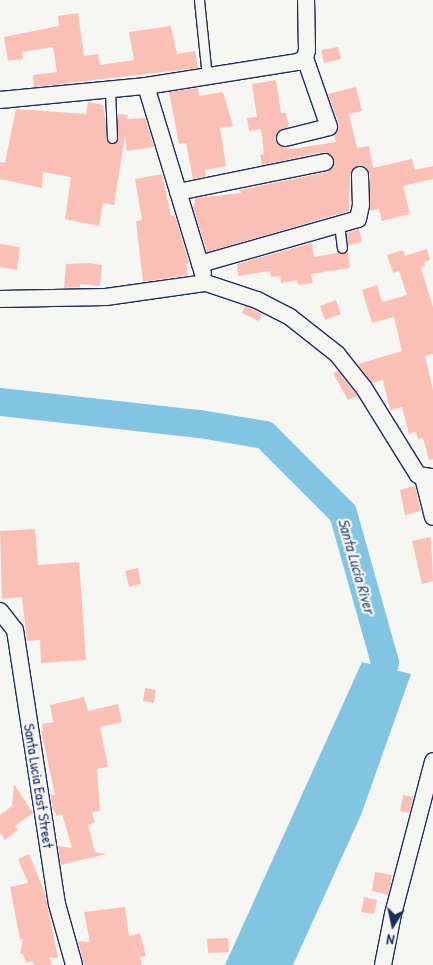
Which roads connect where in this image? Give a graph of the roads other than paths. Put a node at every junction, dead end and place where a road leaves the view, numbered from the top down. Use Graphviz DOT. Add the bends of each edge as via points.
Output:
graph roads {
  1 [pos="199,0"];
  2 [pos="306,0"];
  3 [pos="305,58"];
  4 [pos="208,77"];
  5 [pos="146,86"];
  6 [pos="110,90"];
  7 [pos="0,100"];
  8 [pos="112,138"];
  9 [pos="285,138"];
  10 [pos="325,162"];
  11 [pos="360,175"];
  12 [pos="178,192"];
  13 [pos="339,224"];
  14 [pos="342,248"];
  15 [pos="200,264"];
  16 [pos="206,283"];
  17 [pos="0,299"];
  18 [pos="428,477"];
  19 [pos="433,517"];
  20 [pos="0,611"];
  21 [pos="433,761"];
  22 [pos="74,965"];
  23 [pos="383,965"];
  1 -- 4 [label="lane"];
  2 -- 3 [label="street" via="308,41"];
  3 -- 4 [label="street" via="291,64"];
  3 -- 9 [label="street" via="329,127"];
  4 -- 5 [label="street"];
  5 -- 6 [label="street"];
  5 -- 12 [label="street"];
  6 -- 7 [label="street"];
  6 -- 8 [label="lane"];
  10 -- 12 [label="street"];
  11 -- 13 [label="street" via="360,216 358,220"];
  12 -- 15 [label="street"];
  13 -- 14 [label="lane"];
  13 -- 15 [label="street"];
  15 -- 16 [label="street"];
  16 -- 17 [label="street" via="106,297"];
  16 -- 18 [label="street" via="265,304 290,317 330,347 364,388 413,467"];
  18 -- 19 [label="street"];
  20 -- 22 [label="street, Santa Lucia East Street" via="15,630 57,904"];
  21 -- 23 [label="street" via="397,896"];
}
